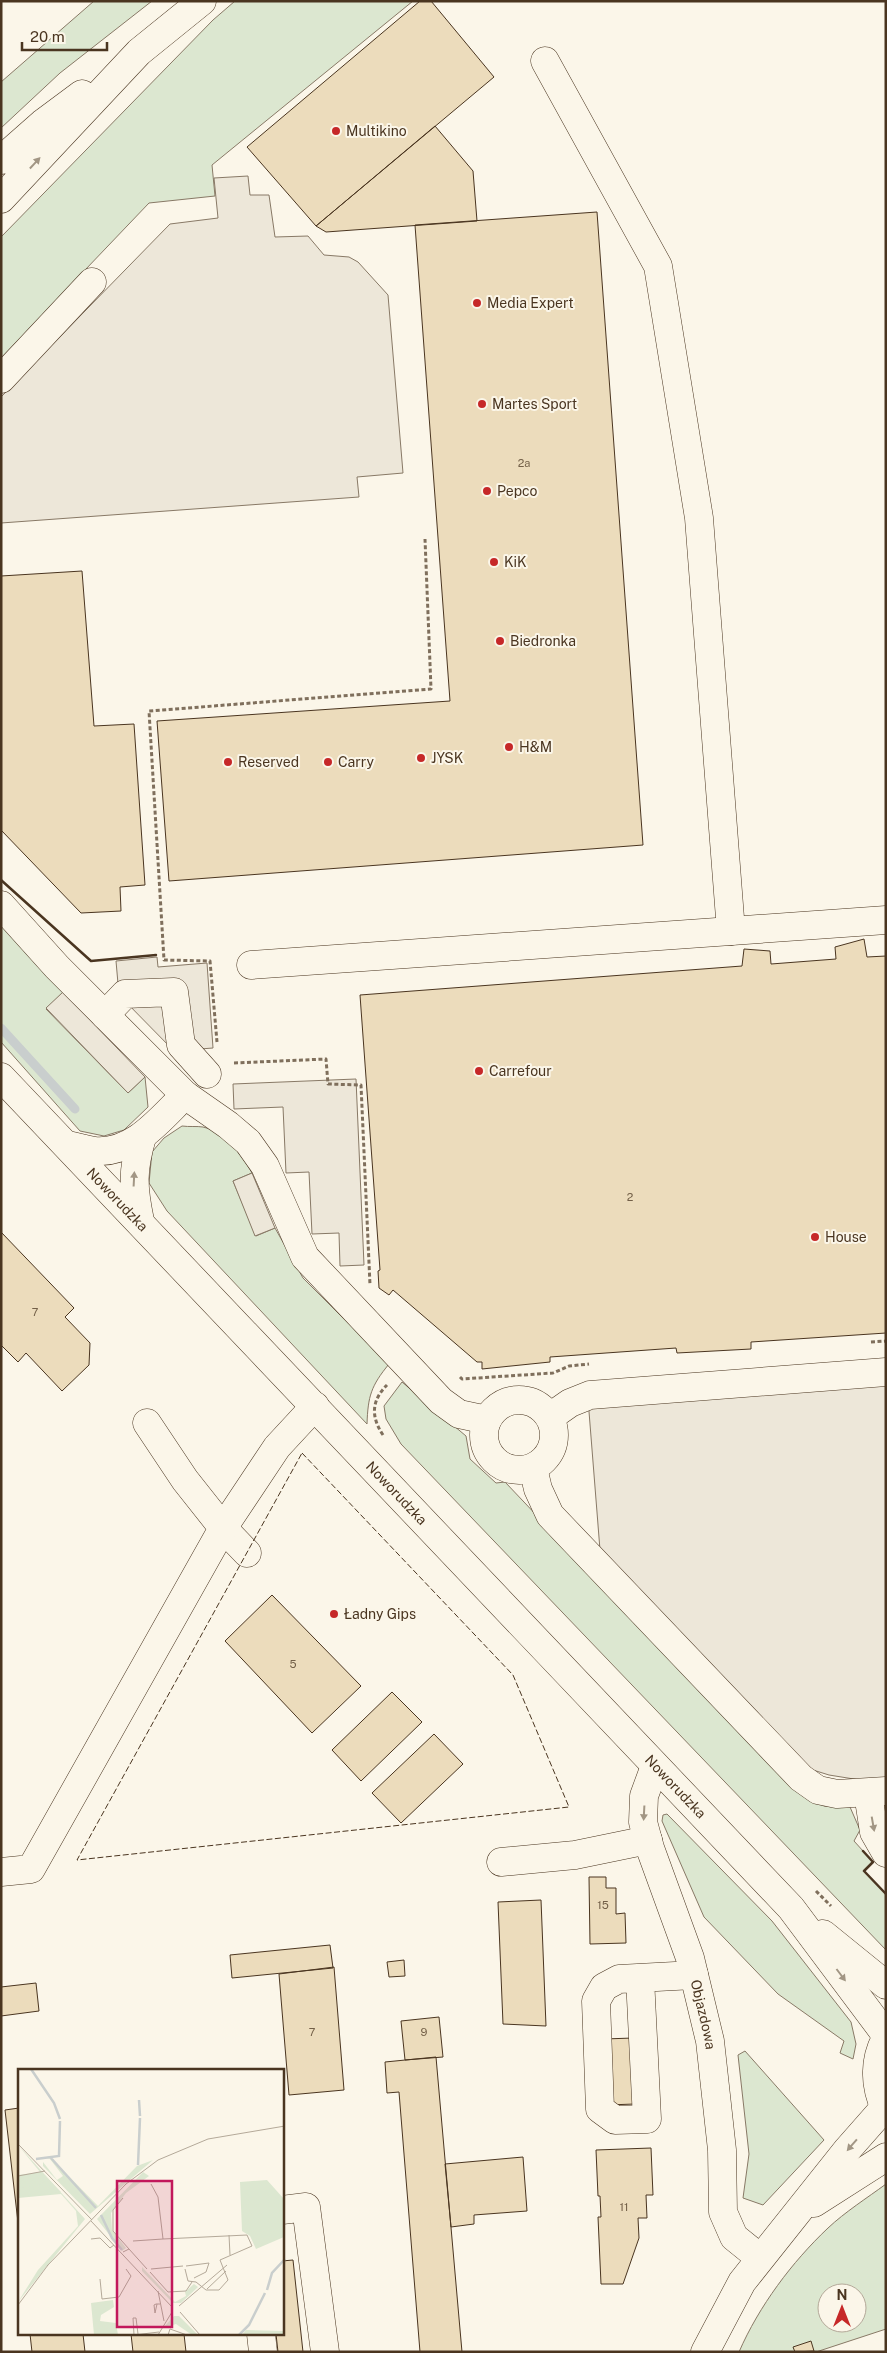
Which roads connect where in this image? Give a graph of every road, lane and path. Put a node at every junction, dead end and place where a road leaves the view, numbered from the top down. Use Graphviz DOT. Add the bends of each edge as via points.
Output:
graph roads {
  1 [pos="202,1"];
  2 [pos="139,52"];
  3 [pos="544,61"];
  4 [pos="1,160"];
  5 [pos="1,199"];
  6 [pos="92,282"];
  7 [pos="1,379"];
  8 [pos="424,539"];
  9 [pos="1,905"];
  10 [pos="886,920"];
  11 [pos="731,931"];
  12 [pos="251,965"];
  13 [pos="105,1015"];
  14 [pos="218,1045"];
  15 [pos="218,1069"];
  16 [pos="1,1077"];
  17 [pos="185,1094"];
  18 [pos="142,1137"];
  19 [pos="68,1146"];
  20 [pos="140,1221"];
  21 [pos="370,1288"];
  22 [pos="886,1341"];
  23 [pos="869,1342"];
  24 [pos="598,1364"];
  25 [pos="886,1372"];
  26 [pos="456,1373"];
  27 [pos="315,1406"];
  28 [pos="550,1417"];
  29 [pos="487,1420"];
  30 [pos="147,1423"];
  31 [pos="533,1468"];
  32 [pos="223,1528"];
  33 [pos="247,1553"];
  34 [pos="655,1766"];
  35 [pos="877,1792"];
  36 [pos="648,1840"];
  37 [pos="886,1853"];
  38 [pos="501,1862"];
  39 [pos="1,1872"];
  40 [pos="791,1908"];
  41 [pos="692,1967"];
  42 [pos="640,1978"];
  43 [pos="886,1985"];
  44 [pos="886,2036"];
  45 [pos="885,2110"];
  46 [pos="886,2157"];
  47 [pos="284,2210"];
  48 [pos="796,2214"];
  49 [pos="760,2258"];
  50 [pos="261,2336"];
  51 [pos="263,2352"];
  52 [pos="324,2352"];
  53 [pos="705,2352"];
  1 -- 2 [label="main road"];
  2 -- 4 [label="main road" via="43,123"];
  5 -- 2 [label="main road, one-way"];
  3 -- 11 [label="main road" via="658,266 699,518"];
  6 -- 7 [label="main road"];
  8 -- 14 [label="path" via="431,689 149,711 164,960 210,961"];
  9 -- 13 [label="main road"];
  10 -- 11 [label="main road"];
  11 -- 12 [label="main road"];
  13 -- 15 [label="main road" via="125,994 174,992 181,1045"];
  13 -- 17 [label="main road"];
  15 -- 21 [label="path" via="326,1059 328,1084 361,1084"];
  16 -- 19 [label="main road, Noworudzka"];
  17 -- 18 [label="main road"];
  17 -- 29 [label="main road" via="248,1142 265,1166 305,1257 326,1282 441,1401 460,1414"];
  18 -- 19 [label="main road" via="117,1148 96,1151"];
  20 -- 18 [label="main road, one-way" via="134,1189 135,1162"];
  19 -- 20 [label="main road, Noworudzka"];
  20 -- 27 [label="main road, Noworudzka"];
  22 -- 23 [label="path"];
  24 -- 26 [label="path" via="569,1366 553,1373 462,1379"];
  25 -- 28 [label="main road" via="597,1394 570,1403"];
  27 -- 32 [label="main road" via="277,1447"];
  27 -- 34 [label="main road, Noworudzka"];
  28 -- 29 [label="main road" via="538,1405 522,1400 505,1402"];
  28 -- 31 [label="main road" via="555,1432 553,1447 546,1459"];
  29 -- 31 [label="main road" via="484,1437 494,1460 517,1470"];
  30 -- 32 [label="main road" via="185,1480"];
  31 -- 35 [label="main road" via="550,1515 801,1778 818,1790 837,1794"];
  32 -- 33 [label="main road"];
  32 -- 39 [label="main road" via="31,1868"];
  34 -- 36 [label="main road, Objazdowa, one-way" via="644,1796 643,1822"];
  34 -- 40 [label="main road, Noworudzka"];
  35 -- 37 [label="main road, one-way" via="874,1832"];
  36 -- 38 [label="main road" via="575,1855"];
  36 -- 41 [label="main road, Objazdowa"];
  40 -- 43 [label="main road, Noworudzka"];
  40 -- 44 [label="main road, Noworudzka, one-way"];
  41 -- 42 [label="main road"];
  41 -- 49 [label="main road, Objazdowa" via="710,2041 722,2150 723,2212 734,2237"];
  42 -- 42 [label="main road" via="619,1979 604,1986 596,2001 600,2109 615,2120 648,2119"];
  44 -- 45 [label="main road" via="878,2058 876,2078"];
  45 -- 48 [label="main road, one-way"];
  46 -- 48 [label="main road"];
  47 -- 52 [label="main road" via="306,2207"];
  48 -- 49 [label="main road"];
  49 -- 53 [label="main road" via="742,2282"];
  50 -- 51 [label="main road"];
}
